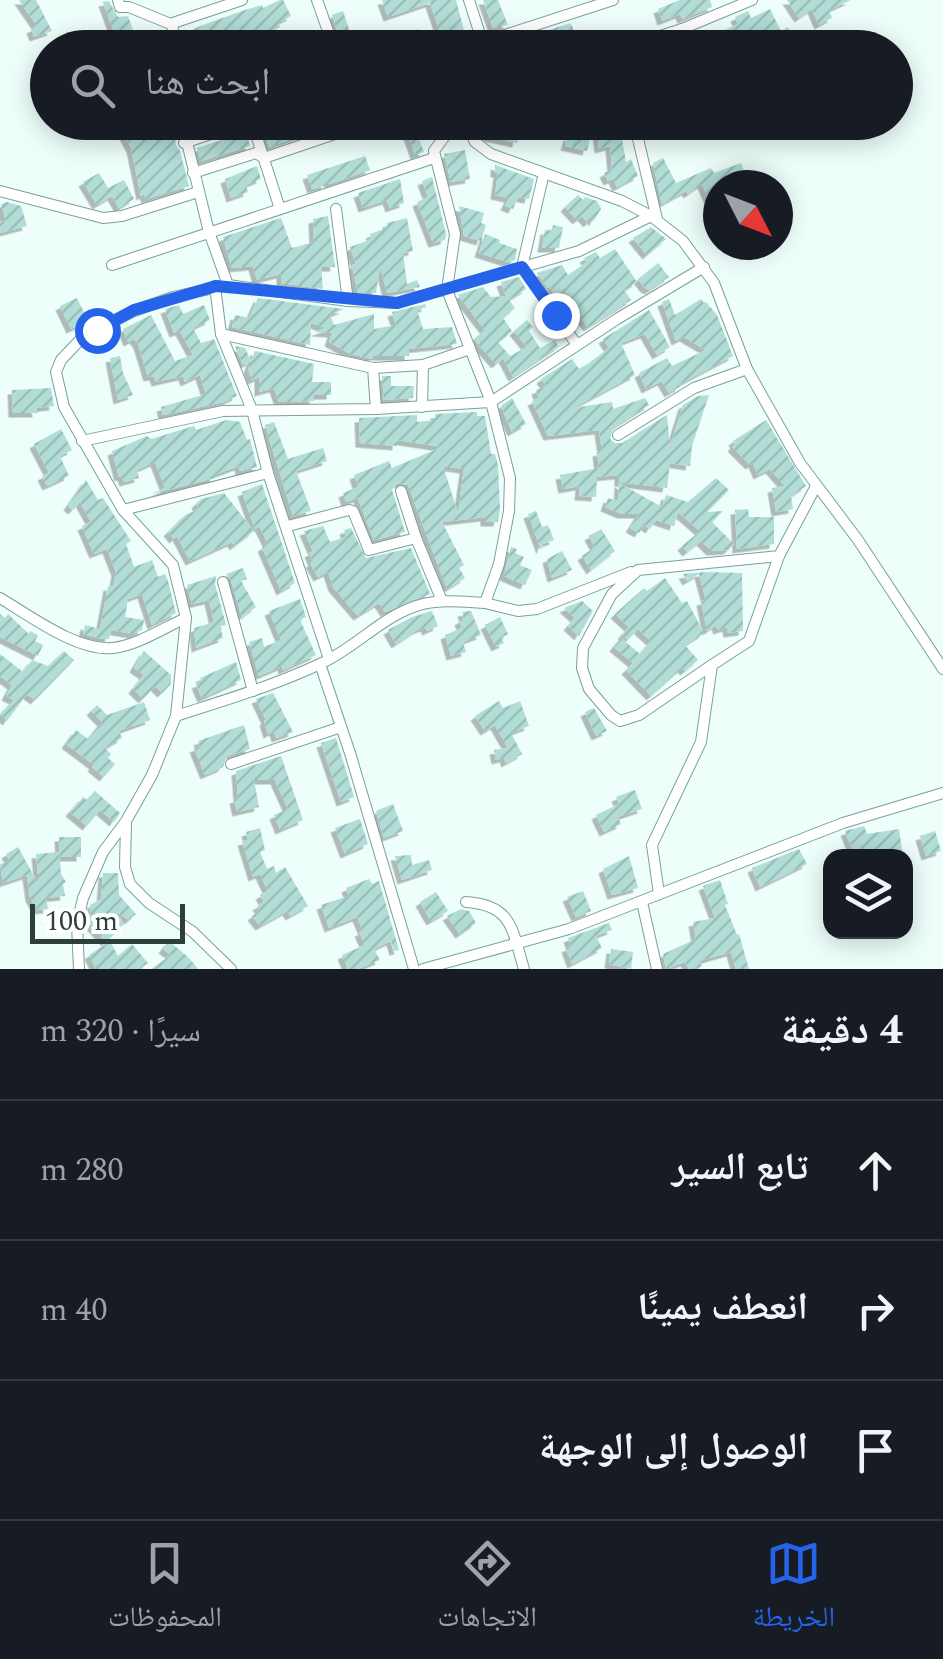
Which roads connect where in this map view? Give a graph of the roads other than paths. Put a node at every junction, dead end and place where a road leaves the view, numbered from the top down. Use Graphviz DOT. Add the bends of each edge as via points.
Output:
graph roads {
  1 [pos="118,0"];
  2 [pos="242,0"];
  3 [pos="317,0"];
  4 [pos="469,0"];
  5 [pos="613,0"];
  6 [pos="752,0"];
  7 [pos="172,25"];
  8 [pos="682,29"];
  9 [pos="172,30"];
  10 [pos="328,30"];
  11 [pos="479,30"];
  12 [pos="527,30"];
  13 [pos="679,30"];
  14 [pos="184,140"];
  15 [pos="193,140"];
  16 [pos="256,140"];
  17 [pos="315,140"];
  18 [pos="442,140"];
  19 [pos="474,140"];
  20 [pos="638,140"];
  21 [pos="184,143"];
  22 [pos="264,158"];
  23 [pos="434,158"];
  24 [pos="194,173"];
  25 [pos="544,174"];
  26 [pos="0,192"];
  27 [pos="198,192"];
  28 [pos="280,209"];
  29 [pos="336,210"];
  30 [pos="654,218"];
  31 [pos="209,232"];
  32 [pos="112,265"];
  33 [pos="522,267"];
  34 [pos="704,267"];
  35 [pos="222,286"];
  36 [pos="447,290"];
  37 [pos="348,301"];
  38 [pos="221,334"];
  39 [pos="577,345"];
  40 [pos="470,349"];
  41 [pos="423,365"];
  42 [pos="373,368"];
  43 [pos="747,369"];
  44 [pos="491,402"];
  45 [pos="422,407"];
  46 [pos="376,409"];
  47 [pos="252,410"];
  48 [pos="618,435"];
  49 [pos="82,441"];
  50 [pos="268,473"];
  51 [pos="816,486"];
  52 [pos="401,492"];
  53 [pos="123,510"];
  54 [pos="288,526"];
  55 [pos="416,538"];
  56 [pos="779,556"];
  57 [pos="638,570"];
  58 [pos="223,582"];
  59 [pos="0,598"];
  60 [pos="442,601"];
  61 [pos="486,603"];
  62 [pos="186,618"];
  63 [pos="324,662"];
  64 [pos="712,665"];
  65 [pos="943,668"];
  66 [pos="253,691"];
  67 [pos="176,716"];
  68 [pos="342,727"];
  69 [pos="231,764"];
  70 [pos="943,793"];
  71 [pos="126,821"];
  72 [pos="660,894"];
  73 [pos="466,902"];
  74 [pos="642,902"];
  75 [pos="516,944"];
  76 [pos="651,949"];
  77 [pos="79,969"];
  78 [pos="231,969"];
  79 [pos="414,969"];
  80 [pos="424,969"];
  81 [pos="524,969"];
  82 [pos="648,969"];
  83 [pos="657,969"];
  1 -- 7 [label="street" via="120,8"];
  2 -- 7 [label="street"];
  3 -- 10 [label="street"];
  4 -- 11 [label="street"];
  5 -- 12 [label="street"];
  6 -- 8 [label="street"];
  7 -- 9 [label="street"];
  8 -- 13 [label="street"];
  14 -- 21 [label="street"];
  15 -- 21 [label="street"];
  16 -- 22 [label="street"];
  17 -- 22 [label="street"];
  18 -- 23 [label="street"];
  19 -- 25 [label="street" via="491,154"];
  20 -- 30 [label="street"];
  21 -- 24 [label="street"];
  22 -- 24 [label="street" via="256,153"];
  22 -- 28 [label="street"];
  23 -- 28 [label="street"];
  23 -- 36 [label="street" via="455,234"];
  24 -- 27 [label="street"];
  25 -- 30 [label="street" via="598,190"];
  25 -- 33 [label="street"];
  26 -- 27 [label="street" via="103,218"];
  27 -- 31 [label="street"];
  28 -- 31 [label="street"];
  29 -- 37 [label="street"];
  30 -- 33 [label="street"];
  30 -- 34 [label="street"];
  31 -- 32 [label="street"];
  31 -- 35 [label="street"];
  33 -- 36 [label="street"];
  33 -- 39 [label="street"];
  34 -- 39 [label="street"];
  34 -- 43 [label="street"];
  35 -- 37 [label="street"];
  35 -- 38 [label="street"];
  35 -- 49 [label="street" via="134,310 68,351 56,372"];
  36 -- 37 [label="street" via="397,303"];
  36 -- 40 [label="street"];
  38 -- 42 [label="street"];
  38 -- 47 [label="street"];
  39 -- 44 [label="street"];
  40 -- 41 [label="street"];
  40 -- 44 [label="street"];
  41 -- 42 [label="street"];
  41 -- 45 [label="street"];
  42 -- 46 [label="street"];
  43 -- 48 [label="street" via="694,388"];
  43 -- 51 [label="street"];
  44 -- 45 [label="street"];
  44 -- 61 [label="street" via="510,496"];
  45 -- 46 [label="street"];
  46 -- 47 [label="street"];
  47 -- 49 [label="street"];
  47 -- 50 [label="street"];
  49 -- 53 [label="street"];
  50 -- 53 [label="street"];
  50 -- 54 [label="street"];
  51 -- 56 [label="street"];
  51 -- 65 [label="street"];
  52 -- 55 [label="street"];
  53 -- 62 [label="street" via="173,565"];
  54 -- 55 [label="street" via="349,510 370,550"];
  54 -- 63 [label="street"];
  55 -- 60 [label="street"];
  56 -- 57 [label="street"];
  56 -- 64 [label="street" via="748,641"];
  57 -- 61 [label="street" via="536,609"];
  57 -- 64 [label="street" via="612,594 583,648 589,689 610,716 628,720"];
  58 -- 66 [label="street"];
  59 -- 62 [label="street" via="56,631 108,648"];
  60 -- 61 [label="street"];
  60 -- 63 [label="street" via="401,612"];
  62 -- 67 [label="street"];
  63 -- 66 [label="street"];
  63 -- 68 [label="street"];
  64 -- 72 [label="street" via="702,742 652,846"];
  66 -- 67 [label="street"];
  67 -- 71 [label="street"];
  68 -- 69 [label="street"];
  68 -- 79 [label="street"];
  70 -- 72 [label="street" via="842,823"];
  71 -- 77 [label="street" via="83,898 76,924"];
  71 -- 78 [label="street" via="130,884"];
  72 -- 74 [label="street"];
  73 -- 75 [label="street" via="493,905"];
  74 -- 75 [label="street"];
  74 -- 76 [label="street"];
  75 -- 80 [label="street"];
  75 -- 81 [label="street"];
  76 -- 82 [label="street"];
  76 -- 83 [label="street"];
}
